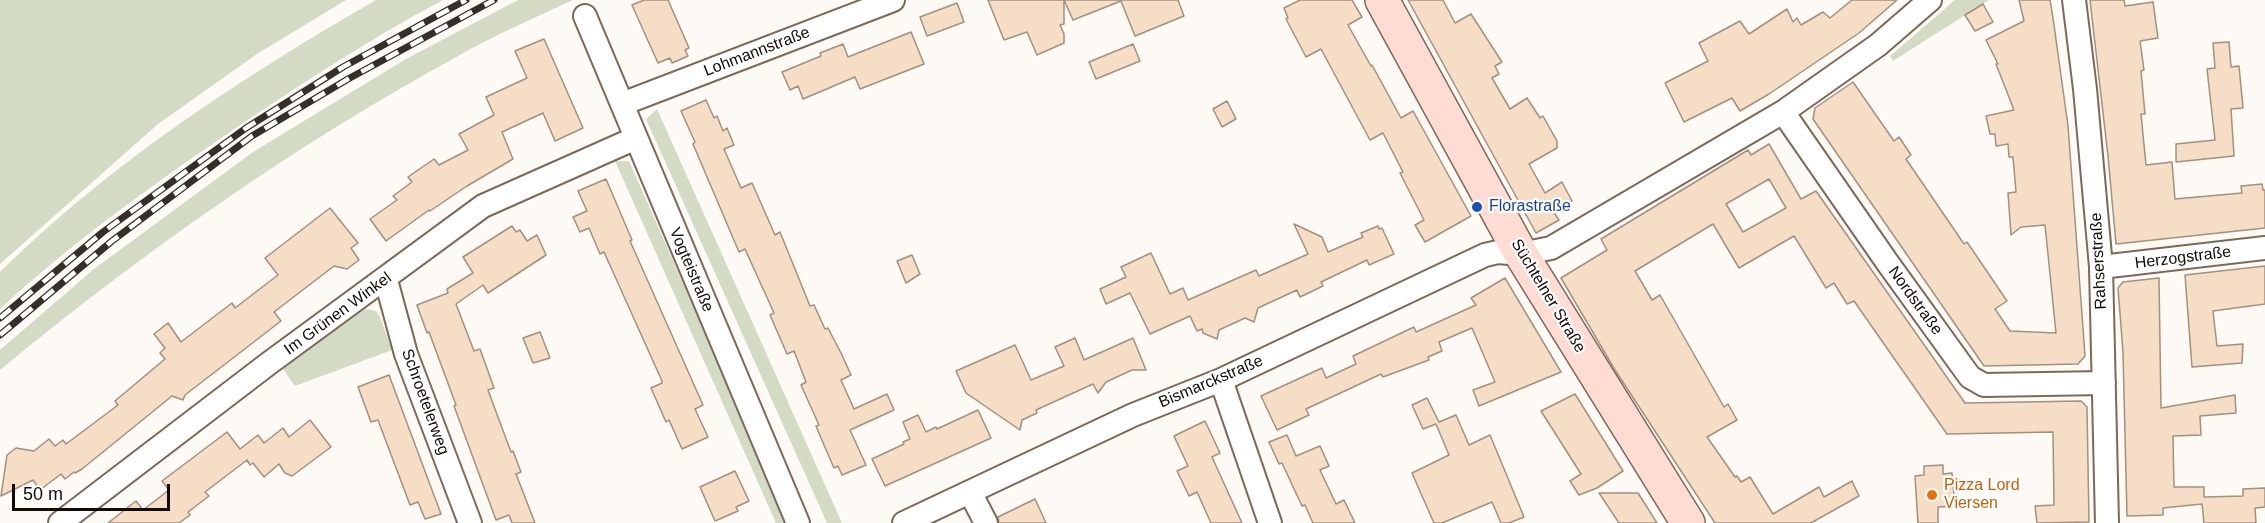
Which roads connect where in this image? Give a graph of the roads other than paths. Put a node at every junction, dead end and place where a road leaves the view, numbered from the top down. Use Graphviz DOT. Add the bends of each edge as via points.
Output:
graph roads {
  1 [pos="893,0"];
  2 [pos="1382,0"];
  3 [pos="1930,0"];
  4 [pos="2074,0"];
  5 [pos="585,16"];
  6 [pos="622,104"];
  7 [pos="1783,112"];
  8 [pos="636,138"];
  9 [pos="2265,248"];
  10 [pos="1521,254"];
  11 [pos="2101,267"];
  12 [pos="386,280"];
  13 [pos="1221,380"];
  14 [pos="2104,383"];
  15 [pos="970,492"];
  16 [pos="60,523"];
  17 [pos="470,523"];
  18 [pos="798,523"];
  19 [pos="904,523"];
  20 [pos="986,523"];
  21 [pos="1270,523"];
  22 [pos="1688,523"];
  23 [pos="2107,523"];
  1 -- 6 [label="street, Lohmannstraße"];
  2 -- 10 [label="main road, Süchtelner Straße"];
  3 -- 7 [label="street" via="1878,45"];
  4 -- 11 [label="street, Rahserstraße"];
  5 -- 6 [label="street, Vogteistraße"];
  6 -- 8 [label="street, Vogteistraße"];
  7 -- 10 [label="street" via="1551,248"];
  7 -- 14 [label="street, Nordstraße" via="1970,377 1984,385"];
  8 -- 12 [label="street, Im Grünen Winkel" via="483,206"];
  8 -- 18 [label="street, Vogteistraße"];
  9 -- 11 [label="street, Herzogstraße"];
  10 -- 13 [label="street, Bismarckstraße" via="1485,255"];
  10 -- 22 [label="main road, Süchtelner Straße"];
  11 -- 14 [label="street, Rahserstraße"];
  12 -- 16 [label="street, Im Grünen Winkel" via="268,364"];
  12 -- 17 [label="street, Schroetelerweg" via="406,354"];
  13 -- 15 [label="street, Bismarckstraße"];
  13 -- 21 [label="street"];
  14 -- 23 [label="street, Rahserstraße"];
  15 -- 19 [label="street, Bismarckstraße"];
  15 -- 20 [label="street"];
}
